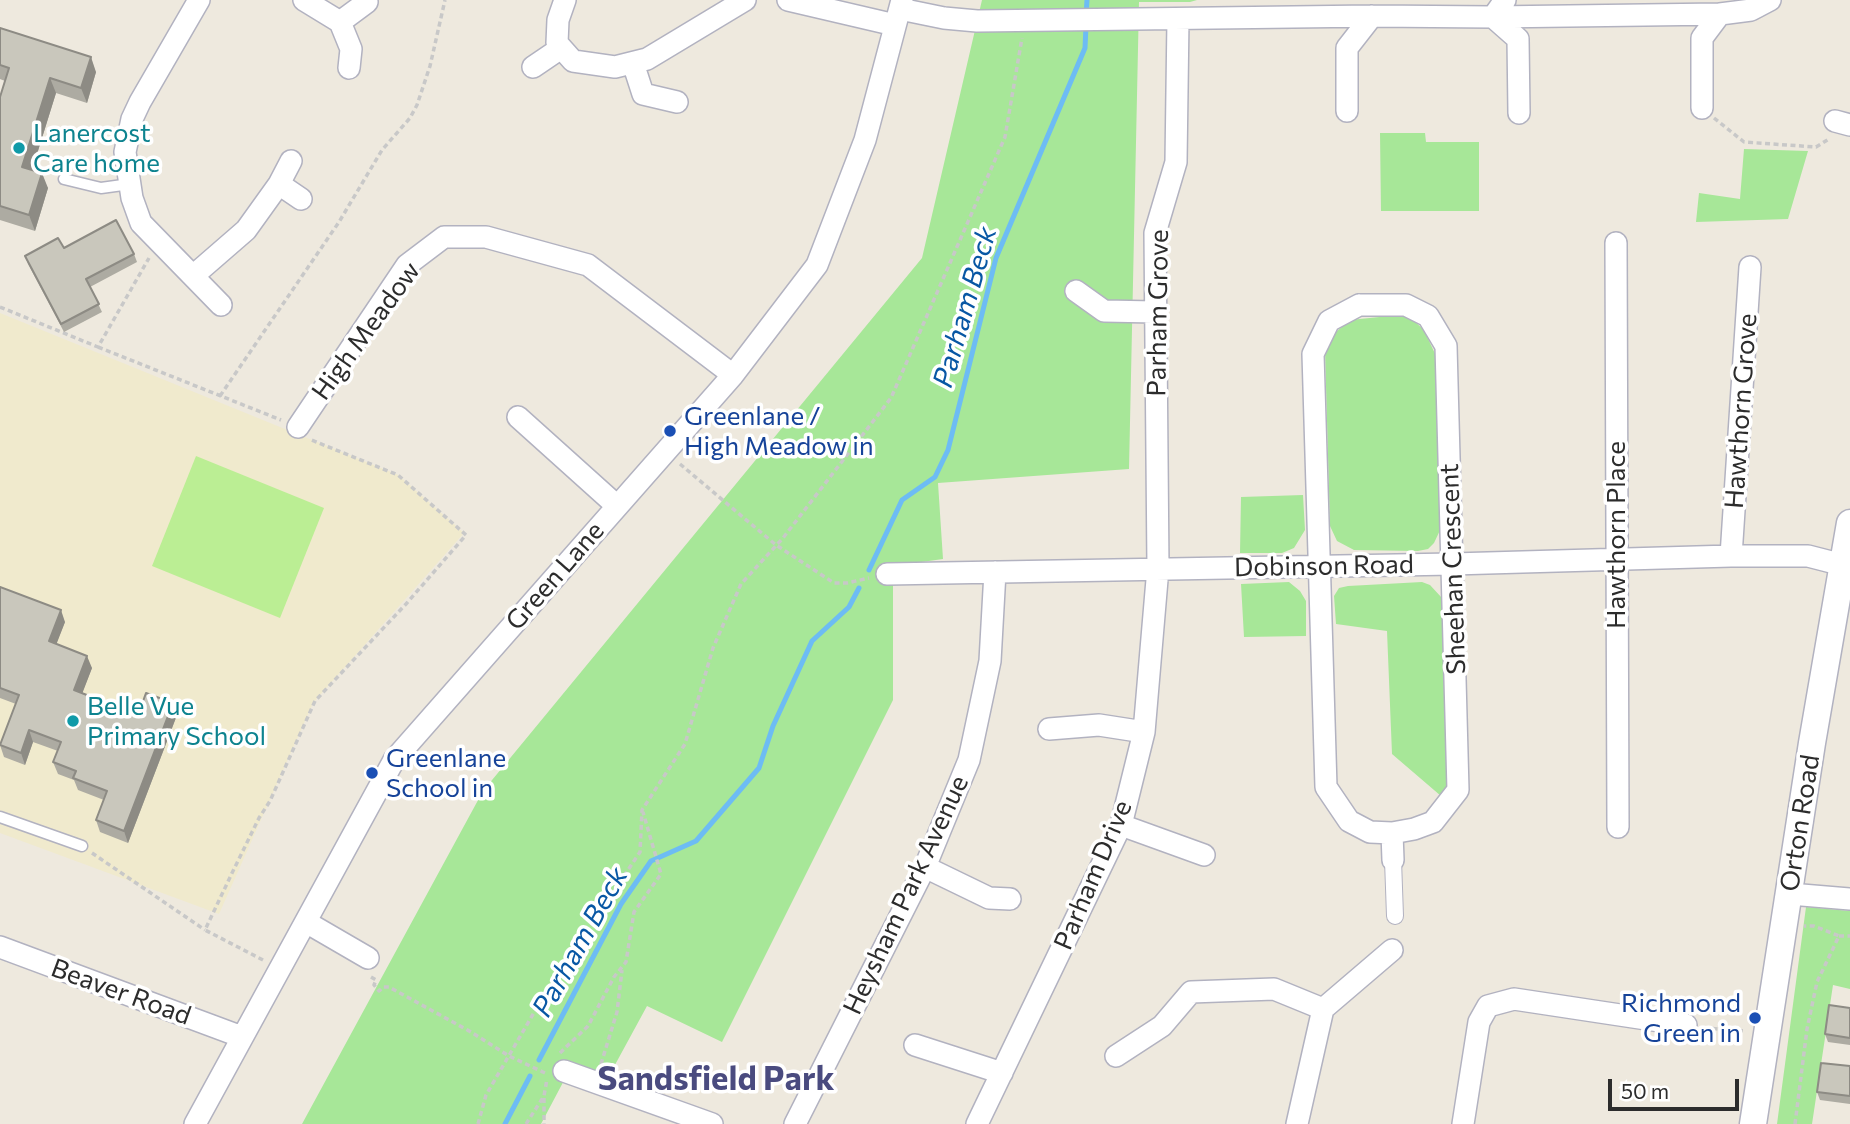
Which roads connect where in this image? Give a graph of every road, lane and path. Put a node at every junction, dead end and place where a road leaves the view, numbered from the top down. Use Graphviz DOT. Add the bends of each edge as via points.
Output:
graph roads {
  1 [pos="199,0"];
  2 [pos="304,0"];
  3 [pos="445,0"];
  4 [pos="565,0"];
  5 [pos="746,0"];
  6 [pos="788,0"];
  7 [pos="1223,0"];
  8 [pos="1272,0"];
  9 [pos="1505,0"];
  10 [pos="1770,0"];
  11 [pos="367,2"];
  12 [pos="1538,8"];
  13 [pos="899,11"];
  14 [pos="1720,14"];
  15 [pos="1681,15"];
  16 [pos="1372,16"];
  17 [pos="1292,17"];
  18 [pos="1318,17"];
  19 [pos="1493,17"];
  20 [pos="1204,18"];
  21 [pos="1178,19"];
  22 [pos="1025,21"];
  23 [pos="340,22"];
  24 [pos="1702,38"];
  25 [pos="1518,39"];
  26 [pos="561,48"];
  27 [pos="1347,48"];
  28 [pos="633,63"];
  29 [pos="533,66"];
  30 [pos="349,68"];
  31 [pos="677,102"];
  32 [pos="1702,108"];
  33 [pos="1347,111"];
  34 [pos="1519,113"];
  35 [pos="1843,123"];
  36 [pos="291,161"];
  37 [pos="64,179"];
  38 [pos="130,184"];
  39 [pos="279,184"];
  40 [pos="301,199"];
  41 [pos="158,242"];
  42 [pos="1616,243"];
  43 [pos="1750,267"];
  44 [pos="193,276"];
  45 [pos="1076,291"];
  46 [pos="221,304"];
  47 [pos="0,307"];
  48 [pos="1155,312"];
  49 [pos="98,347"];
  50 [pos="733,375"];
  51 [pos="220,396"];
  52 [pos="517,417"];
  53 [pos="298,427"];
  54 [pos="665,451"];
  55 [pos="617,506"];
  56 [pos="1850,523"];
  57 [pos="776,545"];
  58 [pos="1731,556"];
  59 [pos="1616,560"];
  60 [pos="1453,564"];
  61 [pos="1843,565"];
  62 [pos="1320,566"];
  63 [pos="1157,568"];
  64 [pos="995,572"];
  65 [pos="887,573"];
  66 [pos="1049,729"];
  67 [pos="1144,732"];
  68 [pos="642,810"];
  69 [pos="0,817"];
  70 [pos="1121,825"];
  71 [pos="1618,827"];
  72 [pos="1392,833"];
  73 [pos="82,846"];
  74 [pos="1204,855"];
  75 [pos="1393,860"];
  76 [pos="925,867"];
  77 [pos="1790,894"];
  78 [pos="1010,899"];
  79 [pos="1850,899"];
  80 [pos="1395,916"];
  81 [pos="306,922"];
  82 [pos="1797,925"];
  83 [pos="205,930"];
  84 [pos="1839,936"];
  85 [pos="1850,936"];
  86 [pos="0,947"];
  87 [pos="1392,950"];
  88 [pos="267,963"];
  89 [pos="367,966"];
  90 [pos="622,967"];
  91 [pos="1323,1009"];
  92 [pos="1694,1026"];
  93 [pos="1746,1031"];
  94 [pos="242,1037"];
  95 [pos="915,1045"];
  96 [pos="509,1056"];
  97 [pos="1116,1056"];
  98 [pos="556,1066"];
  99 [pos="540,1071"];
  100 [pos="1002,1073"];
  101 [pos="597,1081"];
  102 [pos="544,1096"];
  103 [pos="195,1124"];
  104 [pos="478,1124"];
  105 [pos="526,1124"];
  106 [pos="544,1124"];
  107 [pos="712,1124"];
  108 [pos="795,1124"];
  109 [pos="977,1124"];
  110 [pos="1297,1124"];
  111 [pos="1463,1124"];
  112 [pos="1753,1124"];
  113 [pos="1795,1124"];
  1 -- 38 [label="street" via="132,119 125,152"];
  2 -- 23 [label="street"];
  3 -- 51 [label="path" via="430,66 410,118 382,150 339,222"];
  4 -- 26 [label="street" via="558,20"];
  5 -- 28 [label="street" via="647,60"];
  6 -- 13 [label="street"];
  7 -- 20 [label="street"];
  8 -- 17 [label="street"];
  9 -- 19 [label="street"];
  10 -- 14 [label="street" via="1751,10"];
  11 -- 23 [label="street"];
  12 -- 15 [label="street"];
  12 -- 19 [label="street"];
  12 -- 25 [label="street"];
  13 -- 22 [label="street"];
  13 -- 50 [label="street, Green Lane" via="865,140 817,265"];
  14 -- 15 [label="street"];
  14 -- 24 [label="street"];
  15 -- 24 [label="street"];
  16 -- 18 [label="street"];
  16 -- 19 [label="street"];
  16 -- 27 [label="street"];
  17 -- 18 [label="street"];
  17 -- 20 [label="street"];
  18 -- 27 [label="street"];
  19 -- 25 [label="street"];
  20 -- 21 [label="street"];
  21 -- 22 [label="street"];
  21 -- 48 [label="street, Parham Grove" via="1176,162 1156,233"];
  22 -- 57 [label="path" via="1005,137 891,398"];
  23 -- 30 [label="street" via="351,49"];
  24 -- 32 [label="street"];
  25 -- 34 [label="street"];
  26 -- 28 [label="street" via="573,61 615,67"];
  26 -- 29 [label="street"];
  27 -- 33 [label="street"];
  28 -- 31 [label="street" via="643,94"];
  32 -- 35 [label="path" via="1744,142 1816,147"];
  36 -- 39 [label="street"];
  37 -- 38 [label="lane" via="101,188"];
  38 -- 41 [label="street" via="141,223"];
  39 -- 40 [label="street"];
  39 -- 44 [label="street" via="246,230"];
  41 -- 44 [label="street"];
  41 -- 49 [label="path"];
  42 -- 59 [label="street, Hawthorn Place"];
  43 -- 58 [label="street, Hawthorn Grove"];
  44 -- 46 [label="street"];
  45 -- 48 [label="street" via="1104,311"];
  47 -- 49 [label="path"];
  48 -- 63 [label="street, Parham Grove"];
  49 -- 51 [label="path"];
  50 -- 53 [label="street, High Meadow" via="588,265 486,237 444,237 407,265"];
  50 -- 54 [label="street, Green Lane"];
  51 -- 53 [label="path"];
  52 -- 55 [label="street"];
  53 -- 83 [label="path" via="305,437 398,475 466,535 315,701"];
  54 -- 55 [label="street, Green Lane"];
  54 -- 57 [label="path"];
  55 -- 81 [label="street, Green Lane" via="394,760"];
  56 -- 61 [label="street, Orton Road"];
  57 -- 65 [label="path" via="834,583"];
  57 -- 68 [label="path" via="741,584 713,648 685,744"];
  58 -- 59 [label="street, Dobinson Road"];
  58 -- 61 [label="street, Dobinson Road" via="1808,556"];
  59 -- 60 [label="street, Dobinson Road"];
  59 -- 71 [label="street, Hawthorn Place"];
  60 -- 62 [label="street, Dobinson Road"];
  60 -- 62 [label="street, Sheehan Crescent" via="1446,346 1427,316 1406,305 1359,305 1329,321 1313,354"];
  60 -- 72 [label="street, Sheehan Crescent" via="1458,789 1433,822"];
  61 -- 77 [label="street, Orton Road"];
  62 -- 63 [label="street, Dobinson Road"];
  62 -- 72 [label="street, Sheehan Crescent" via="1326,787 1349,821 1370,832"];
  63 -- 64 [label="street, Dobinson Road"];
  63 -- 67 [label="street, Parham Drive"];
  64 -- 65 [label="street, Dobinson Road"];
  64 -- 76 [label="street, Heysham Park Avenue" via="990,661 969,760"];
  66 -- 67 [label="street" via="1099,725"];
  67 -- 70 [label="street, Parham Drive"];
  68 -- 90 [label="path" via="661,874 634,912"];
  68 -- 96 [label="path" via="640,852"];
  69 -- 73 [label="lane"];
  70 -- 74 [label="street"];
  70 -- 100 [label="street, Parham Drive"];
  72 -- 75 [label="street"];
  73 -- 83 [label="path"];
  75 -- 80 [label="street"];
  76 -- 78 [label="street" via="989,898"];
  76 -- 108 [label="street, Heysham Park Avenue"];
  77 -- 79 [label="street"];
  77 -- 112 [label="street, Orton Road"];
  81 -- 89 [label="street"];
  81 -- 94 [label="street, Green Lane"];
  82 -- 84 [label="path"];
  83 -- 88 [label="path"];
  84 -- 85 [label="path"];
  84 -- 113 [label="path" via="1817,982"];
  86 -- 94 [label="street, Beaver Road"];
  87 -- 91 [label="street"];
  89 -- 96 [label="path" via="379,991 388,988"];
  90 -- 98 [label="path" via="588,1026"];
  90 -- 101 [label="path" via="617,1012"];
  91 -- 97 [label="street" via="1274,989 1191,992 1162,1026"];
  91 -- 110 [label="street"];
  92 -- 93 [label="path"];
  92 -- 111 [label="street" via="1514,999 1488,1006 1479,1022"];
  94 -- 103 [label="street, Green Lane"];
  95 -- 100 [label="street"];
  96 -- 104 [label="path" via="486,1095"];
  98 -- 99 [label="path"];
  98 -- 101 [label="street"];
  98 -- 102 [label="path" via="545,1082"];
  100 -- 109 [label="street, Parham Drive"];
  101 -- 107 [label="street"];
  102 -- 105 [label="path"];
  102 -- 106 [label="path"];
}
